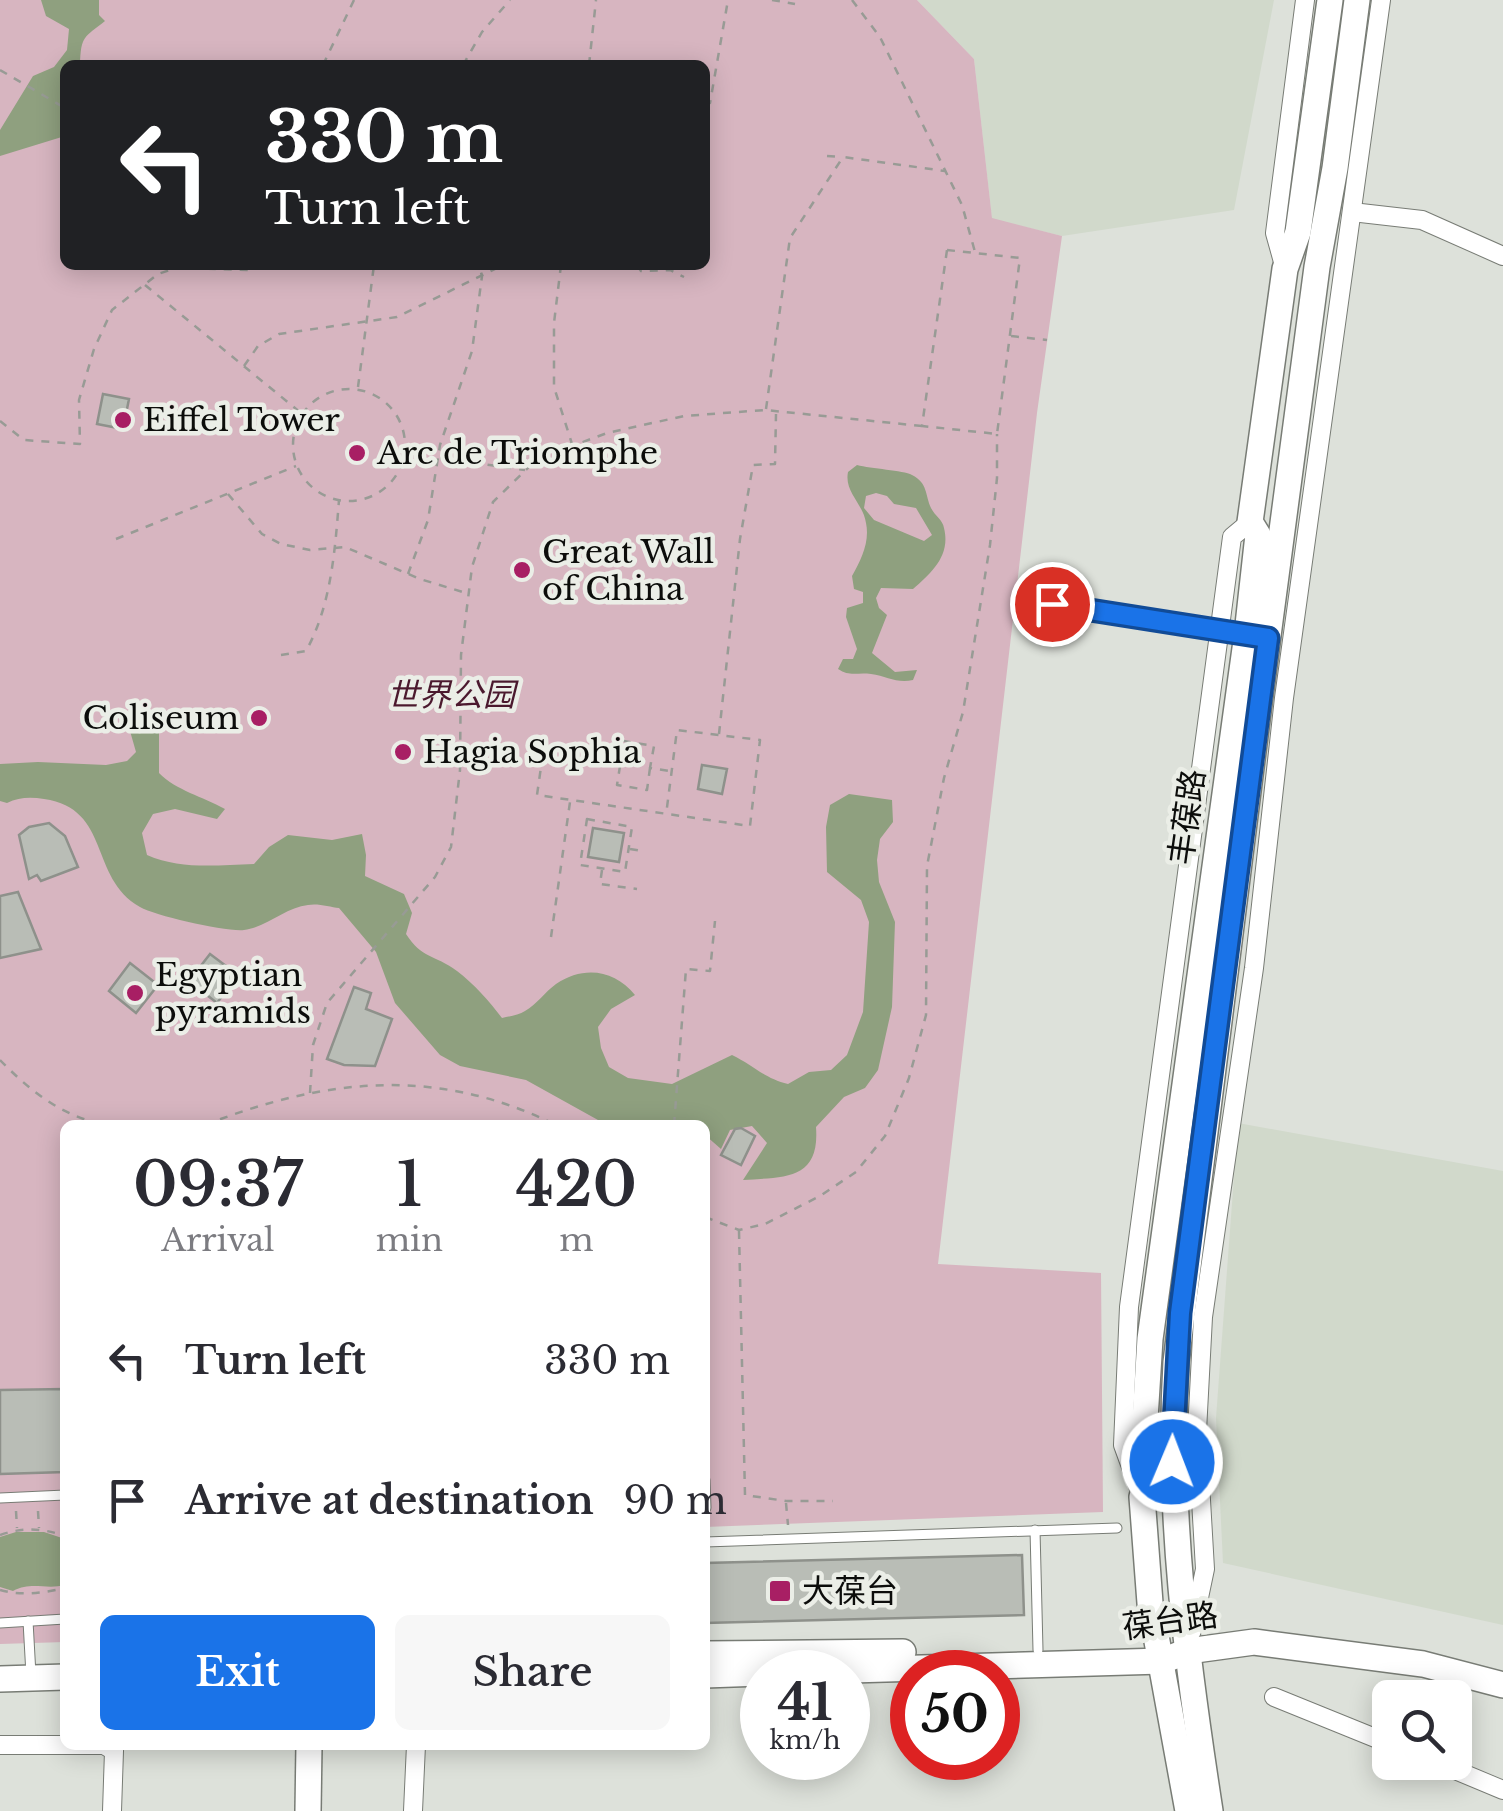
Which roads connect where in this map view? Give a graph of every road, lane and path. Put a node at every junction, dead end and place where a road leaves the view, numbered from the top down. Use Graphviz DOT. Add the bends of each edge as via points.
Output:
graph roads {
  1 [pos="354,0"];
  2 [pos="510,0"];
  3 [pos="596,0"];
  4 [pos="728,0"];
  5 [pos="772,0"];
  6 [pos="852,0"];
  7 [pos="1305,0"];
  8 [pos="1330,0"];
  9 [pos="1357,0"];
  10 [pos="1381,0"];
  11 [pos="795,4"];
  12 [pos="325,60"];
  13 [pos="466,60"];
  14 [pos="590,60"];
  15 [pos="1,71"];
  16 [pos="710,103"];
  17 [pos="60,105"];
  18 [pos="826,156"];
  19 [pos="843,158"];
  20 [pos="945,170"];
  21 [pos="1352,212"];
  22 [pos="975,253"];
  23 [pos="1503,256"];
  24 [pos="1285,269"];
  25 [pos="170,270"];
  26 [pos="373,270"];
  27 [pos="481,270"];
  28 [pos="493,270"];
  29 [pos="560,270"];
  30 [pos="639,270"];
  31 [pos="670,270"];
  32 [pos="670,270"];
  33 [pos="482,276"];
  34 [pos="684,278"];
  35 [pos="144,284"];
  36 [pos="367,322"];
  37 [pos="1010,336"];
  38 [pos="1047,340"];
  39 [pos="244,366"];
  40 [pos="358,390"];
  41 [pos="766,410"];
  42 [pos="776,412"];
  43 [pos="302,414"];
  44 [pos="0,422"];
  45 [pos="922,426"];
  46 [pos="997,434"];
  47 [pos="572,446"];
  48 [pos="438,458"];
  49 [pos="297,466"];
  50 [pos="525,470"];
  51 [pos="228,494"];
  52 [pos="339,500"];
  53 [pos="1250,522"];
  54 [pos="116,539"];
  55 [pos="335,548"];
  56 [pos="408,574"];
  57 [pos="469,593"];
  58 [pos="1052,604"];
  59 [pos="1219,630"];
  60 [pos="1269,638"];
  61 [pos="280,655"];
  62 [pos="719,735"];
  63 [pos="620,765"];
  64 [pos="650,768"];
  65 [pos="672,771"];
  66 [pos="570,801"];
  67 [pos="666,815"];
  68 [pos="628,849"];
  69 [pos="642,851"];
  70 [pos="602,868"];
  71 [pos="638,889"];
  72 [pos="715,922"];
  73 [pos="551,937"];
  74 [pos="0,1060"];
  75 [pos="310,1092"];
  76 [pos="94,1120"];
  77 [pos="218,1120"];
  78 [pos="544,1120"];
  79 [pos="674,1120"];
  80 [pos="710,1220"];
  81 [pos="739,1230"];
  82 [pos="60,1495"];
  83 [pos="38,1496"];
  84 [pos="16,1497"];
  85 [pos="1142,1497"];
  86 [pos="0,1498"];
  87 [pos="786,1501"];
  88 [pos="833,1501"];
  89 [pos="1116,1528"];
  90 [pos="40,1529"];
  91 [pos="17,1530"];
  92 [pos="1035,1530"];
  93 [pos="0,1535"];
  94 [pos="60,1535"];
  95 [pos="790,1539"];
  96 [pos="710,1542"];
  97 [pos="60,1589"];
  98 [pos="0,1590"];
  99 [pos="60,1620"];
  100 [pos="28,1621"];
  101 [pos="0,1622"];
  102 [pos="1038,1650"];
  103 [pos="1188,1652"];
  104 [pos="710,1654"];
  105 [pos="1161,1655"];
  106 [pos="870,1668"];
  107 [pos="740,1674"];
  108 [pos="710,1675"];
  109 [pos="31,1678"];
  110 [pos="60,1678"];
  111 [pos="0,1679"];
  112 [pos="1503,1685"];
  113 [pos="1274,1697"];
  114 [pos="1372,1737"];
  115 [pos="0,1745"];
  116 [pos="60,1745"];
  117 [pos="112,1750"];
  118 [pos="309,1750"];
  119 [pos="416,1750"];
  120 [pos="1472,1777"];
  121 [pos="1503,1790"];
  122 [pos="112,1811"];
  123 [pos="308,1811"];
  124 [pos="414,1811"];
  125 [pos="1188,1811"];
  126 [pos="1210,1811"];
  1 -- 12 [label="path"];
  2 -- 13 [label="path"];
  3 -- 14 [label="path"];
  4 -- 16 [label="path"];
  5 -- 11 [label="path"];
  6 -- 20 [label="path" via="880,37"];
  7 -- 24 [label="street" via="1275,233"];
  8 -- 24 [label="main road, 丰葆路" via="1298,232"];
  9 -- 60 [label="main road, 丰葆路"];
  10 -- 21 [label="street"];
  15 -- 17 [label="path"];
  18 -- 19 [label="path"];
  19 -- 20 [label="path"];
  19 -- 41 [label="path" via="790,238"];
  20 -- 22 [label="path"];
  21 -- 23 [label="street" via="1422,220"];
  21 -- 60 [label="street"];
  22 -- 37 [label="path" via="1020,258"];
  22 -- 45 [label="path" via="947,250"];
  24 -- 53 [label="main road, 丰葆路"];
  25 -- 35 [label="path"];
  26 -- 36 [label="path"];
  27 -- 33 [label="path"];
  28 -- 33 [label="path"];
  29 -- 47 [label="path" via="554,387"];
  30 -- 31 [label="path"];
  32 -- 34 [label="path"];
  33 -- 36 [label="path" via="397,317"];
  33 -- 48 [label="path" via="472,351"];
  35 -- 39 [label="path"];
  35 -- 44 [label="path" via="112,310 94,349 79,400 80,444 24,440"];
  36 -- 39 [label="path" via="279,334 258,346"];
  36 -- 40 [label="path"];
  37 -- 38 [label="path"];
  37 -- 46 [label="path"];
  39 -- 43 [label="path"];
  40 -- 43 [label="path" via="330,392"];
  40 -- 52 [label="path" via="394,412 406,448 391,482 376,494"];
  41 -- 42 [label="path"];
  41 -- 47 [label="path" via="684,416"];
  42 -- 45 [label="path"];
  42 -- 62 [label="path" via="775,464 753,465"];
  43 -- 49 [label="path" via="293,448"];
  45 -- 46 [label="path"];
  46 -- 81 [label="path" via="990,545 963,712 927,866 926,1015 908,1078 886,1136 856,1172 765,1224"];
  47 -- 50 [label="path"];
  48 -- 50 [label="path"];
  48 -- 56 [label="path" via="428,520"];
  49 -- 51 [label="path"];
  49 -- 52 [label="path" via="306,481"];
  50 -- 57 [label="path" via="493,502"];
  51 -- 54 [label="path"];
  51 -- 55 [label="path" via="262,534 281,544"];
  52 -- 55 [label="path"];
  53 -- 59 [label="street" via="1232,537"];
  53 -- 60 [label="main road, 丰葆路" via="1258,535"];
  55 -- 56 [label="path"];
  55 -- 61 [label="path" via="320,625 306,651"];
  56 -- 57 [label="path"];
  57 -- 75 [label="path" via="451,847 435,877 327,1003 313,1045"];
  58 -- 59 [label="lane"];
  59 -- 60 [label="lane"];
  59 -- 85 [label="street" via="1129,1308 1123,1445"];
  60 -- 85 [label="main road, 丰葆路" via="1156,1280"];
  60 -- 103 [label="main road, 丰葆路" via="1176,1362 1172,1462"];
  62 -- 65 [label="path" via="676,730"];
  62 -- 67 [label="path" via="760,740 750,826"];
  63 -- 64 [label="path" via="617,785 646,790"];
  63 -- 64 [label="path" via="624,741 654,746"];
  63 -- 66 [label="path" via="543,753 536,796"];
  64 -- 65 [label="path"];
  65 -- 67 [label="path"];
  66 -- 67 [label="path"];
  66 -- 73 [label="path"];
  68 -- 69 [label="path"];
  68 -- 70 [label="path" via="624,872"];
  68 -- 70 [label="path" via="632,826 587,819 580,865"];
  70 -- 71 [label="path" via="600,884"];
  72 -- 79 [label="path" via="710,972 686,969"];
  74 -- 76 [label="path" via="26,1088"];
  75 -- 77 [label="path"];
  75 -- 78 [label="path" via="369,1083 425,1086 496,1099"];
  80 -- 81 [label="path"];
  81 -- 87 [label="path" via="746,1494"];
  82 -- 83 [label="lane"];
  83 -- 84 [label="lane"];
  83 -- 90 [label="path"];
  84 -- 86 [label="lane"];
  84 -- 91 [label="path"];
  85 -- 105 [label="main road, 丰葆路"];
  87 -- 88 [label="path"];
  87 -- 95 [label="path"];
  89 -- 92 [label="lane"];
  90 -- 91 [label="path"];
  90 -- 94 [label="path"];
  91 -- 93 [label="path"];
  92 -- 95 [label="lane"];
  92 -- 102 [label="lane"];
  95 -- 96 [label="lane"];
  97 -- 98 [label="path"];
  99 -- 100 [label="lane"];
  100 -- 101 [label="lane"];
  100 -- 109 [label="lane"];
  102 -- 104 [label="main road, 葆台路"];
  102 -- 105 [label="main road, 葆台路"];
  103 -- 105 [label="main road, 葆台路"];
  103 -- 112 [label="main road, 葆台路" via="1254,1642 1424,1664"];
  103 -- 126 [label="main road, 丰葆路"];
  105 -- 106 [label="main road, 葆台路"];
  105 -- 125 [label="main road, 丰葆路"];
  107 -- 108 [label="main road"];
  109 -- 110 [label="main road"];
  109 -- 111 [label="main road"];
  113 -- 114 [label="street"];
  115 -- 116 [label="street"];
  117 -- 122 [label="street"];
  118 -- 123 [label="main road"];
  119 -- 124 [label="street"];
  120 -- 121 [label="street"];
}
